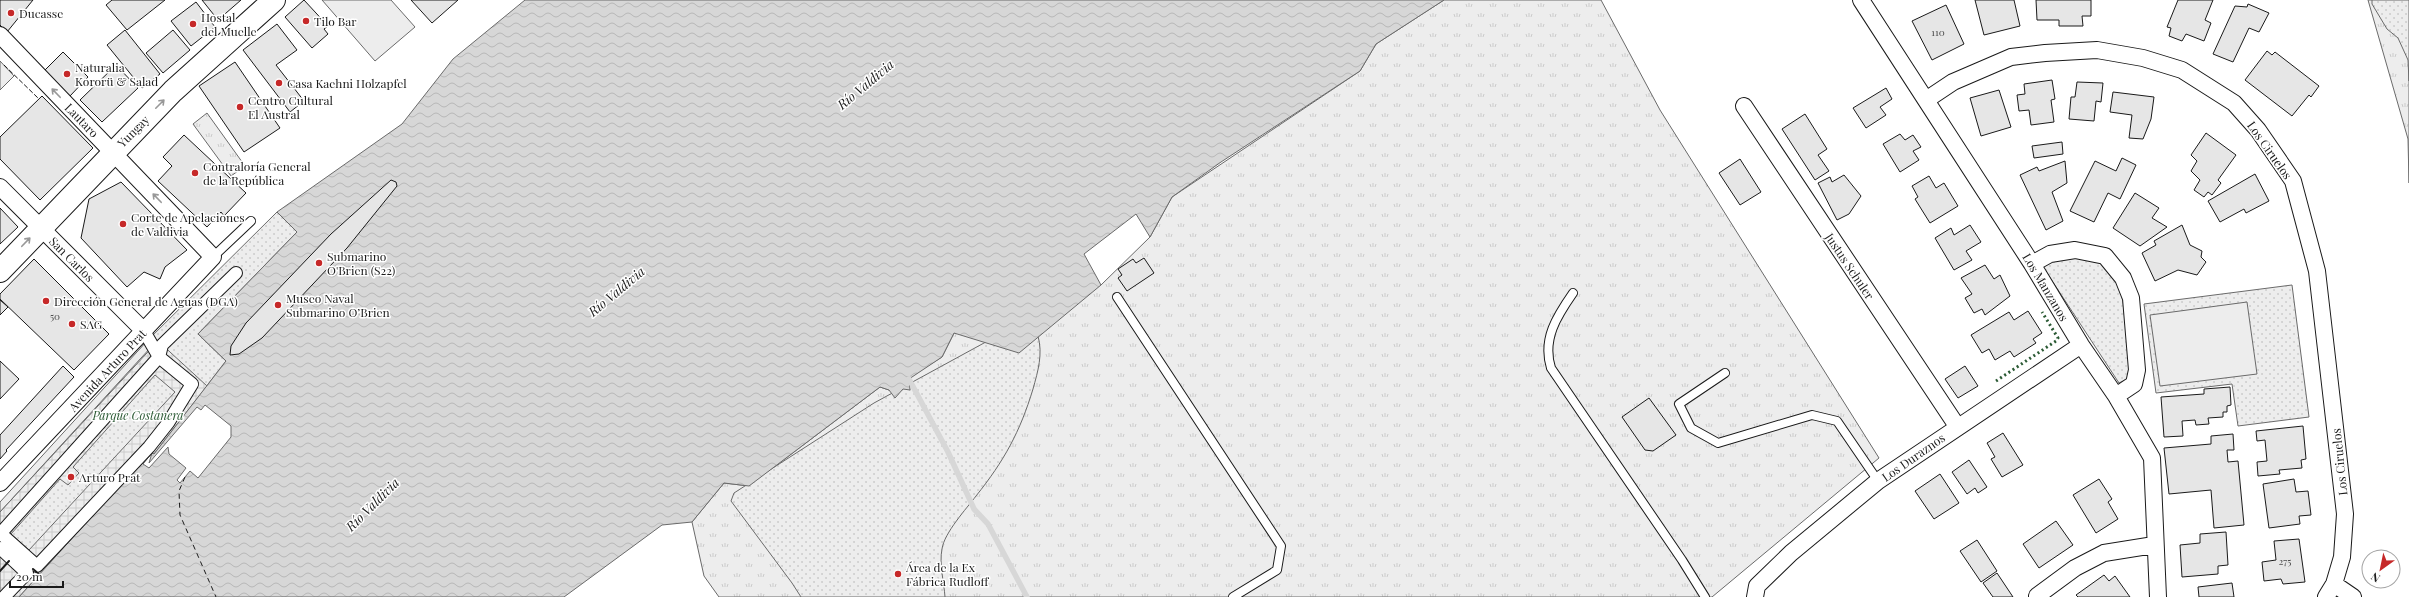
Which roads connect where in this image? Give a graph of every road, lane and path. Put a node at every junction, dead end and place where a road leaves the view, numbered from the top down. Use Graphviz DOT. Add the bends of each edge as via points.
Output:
graph roads {
  1 [pos="274,0"];
  2 [pos="1861,0"];
  3 [pos="0,35"];
  4 [pos="1926,100"];
  5 [pos="1744,106"];
  6 [pos="113,151"];
  7 [pos="0,186"];
  8 [pos="252,221"];
  9 [pos="41,227"];
  10 [pos="213,257"];
  11 [pos="2032,264"];
  12 [pos="0,271"];
  13 [pos="236,273"];
  14 [pos="1573,293"];
  15 [pos="1117,297"];
  16 [pos="144,331"];
  17 [pos="2081,345"];
  18 [pos="159,357"];
  19 [pos="1724,373"];
  20 [pos="2116,396"];
  21 [pos="1957,426"];
  22 [pos="1878,481"];
  23 [pos="0,483"];
  24 [pos="0,533"];
  25 [pos="2154,545"];
  26 [pos="0,548"];
  27 [pos="2330,591"];
  28 [pos="1756,592"];
  29 [pos="2037,596"];
  30 [pos="4,597"];
  31 [pos="1233,597"];
  32 [pos="1705,597"];
  33 [pos="2158,597"];
  34 [pos="2353,597"];
  6 -- 1 [label="main road, Yungay, one-way" via="173,91"];
  2 -- 4 [label="street, Los Manzanos"];
  6 -- 3 [label="street, Lautaro, one-way"];
  4 -- 11 [label="street, Los Manzanos"];
  4 -- 27 [label="street, Los Ciruelos" via="1953,82 2011,57 2045,52 2097,50 2143,58 2182,70 2234,103 2258,130 2293,180 2317,271 2345,514 2342,557"];
  5 -- 21 [label="street, Justus Schuler"];
  6 -- 9 [label="main road, Yungay"];
  10 -- 6 [label="street, Lautaro, one-way"];
  7 -- 9 [label="street, San Carlos"];
  8 -- 10 [label="lane"];
  12 -- 9 [label="main road, Yungay, one-way"];
  9 -- 16 [label="street, San Carlos"];
  10 -- 16 [label="street, Avenida Arturo Prat"];
  11 -- 17 [label="street, Los Manzanos"];
  11 -- 20 [label="street" via="2050,254 2075,250 2106,256 2123,278 2130,298 2137,370 2134,384"];
  13 -- 18 [label="street" via="162,345"];
  14 -- 32 [label="lane" via="1557,316 1550,334 1548,353 1551,368"];
  15 -- 31 [label="lane" via="1281,546 1278,570"];
  16 -- 18 [label="street"];
  16 -- 23 [label="street, Avenida Arturo Prat"];
  17 -- 20 [label="street, Los Manzanos"];
  17 -- 21 [label="street, Los Duraznos"];
  18 -- 24 [label="street"];
  18 -- 24 [label="street" via="192,384 168,423 148,447 37,566"];
  19 -- 22 [label="lane" via="1679,404 1691,428 1718,443 1812,415 1837,421"];
  20 -- 25 [label="street, Los Manzanos" via="2152,458"];
  21 -- 22 [label="street, Los Duraznos"];
  22 -- 28 [label="street, Los Duraznos" via="1791,553"];
  25 -- 29 [label="street" via="2104,553 2075,568"];
  25 -- 33 [label="street, Los Manzanos"];
  26 -- 30 [label="street" via="27,573"];
  27 -- 34 [label="street"];
}
